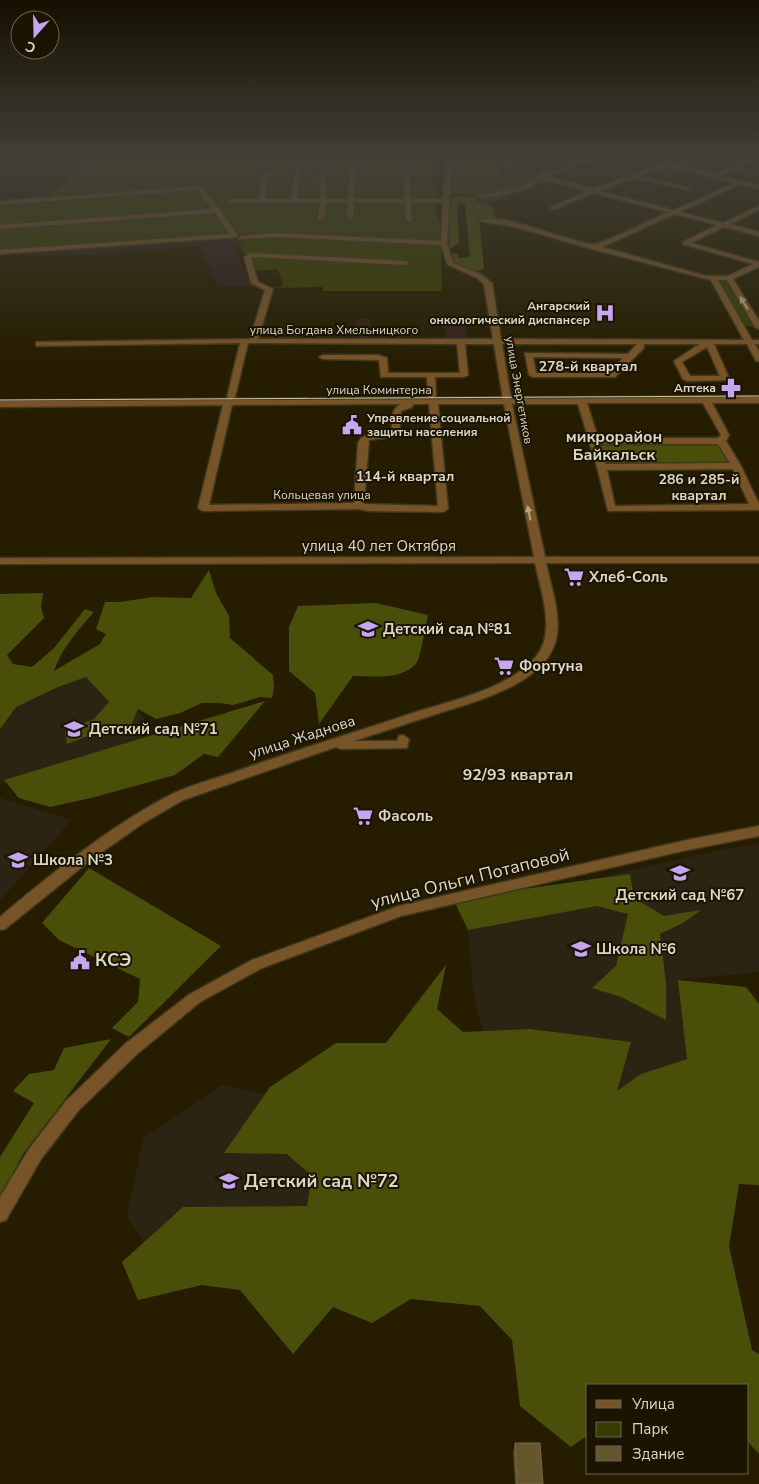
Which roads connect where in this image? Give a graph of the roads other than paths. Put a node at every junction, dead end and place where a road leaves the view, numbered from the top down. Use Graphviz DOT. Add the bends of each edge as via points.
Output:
graph roads {
  1 [pos="228,226"];
  2 [pos="445,226"];
  3 [pos="521,226"];
  4 [pos="643,226"];
  5 [pos="722,226"];
  6 [pos="730,226"];
  7 [pos="759,234"];
  8 [pos="241,238"];
  9 [pos="444,243"];
  10 [pos="594,248"];
  11 [pos="0,252"];
  12 [pos="406,262"];
  13 [pos="759,264"];
  14 [pos="729,278"];
  15 [pos="710,279"];
  16 [pos="759,327"];
  17 [pos="743,330"];
  18 [pos="249,341"];
  19 [pos="461,342"];
  20 [pos="497,342"];
  21 [pos="640,342"];
  22 [pos="709,342"];
  23 [pos="749,342"];
  24 [pos="759,342"];
  25 [pos="39,344"];
  26 [pos="630,356"];
  27 [pos="323,357"];
  28 [pos="759,359"];
  29 [pos="431,375"];
  30 [pos="759,394"];
  31 [pos="0,398"];
  32 [pos="507,399"];
  33 [pos="229,400"];
  34 [pos="706,400"];
  35 [pos="759,400"];
  36 [pos="433,401"];
  37 [pos="582,401"];
  38 [pos="0,404"];
  39 [pos="594,441"];
  40 [pos="721,441"];
  41 [pos="602,466"];
  42 [pos="736,466"];
  43 [pos="359,506"];
  44 [pos="757,507"];
  45 [pos="539,560"];
  46 [pos="759,560"];
  47 [pos="0,561"];
  48 [pos="403,739"];
  49 [pos="330,746"];
  50 [pos="759,831"];
  51 [pos="0,925"];
  52 [pos="0,1214"];
  1 -- 11 [label="street" via="235,236"];
  2 -- 9 [label="street, улица Энергетиков"];
  3 -- 10 [label="street"];
  4 -- 10 [label="street"];
  5 -- 13 [label="street" via="685,243"];
  6 -- 7 [label="street"];
  8 -- 9 [label="street" via="277,235"];
  9 -- 20 [label="street, улица Энергетиков" via="450,264 488,283"];
  10 -- 15 [label="street"];
  12 -- 18 [label="street, Кольцевая улица" via="247,257 255,283 269,289"];
  13 -- 14 [label="street"];
  14 -- 15 [label="street"];
  16 -- 14 [label="street, one-way"];
  15 -- 17 [label="street"];
  16 -- 17 [label="street"];
  17 -- 23 [label="street"];
  18 -- 19 [label="street, улица Богдана Хмельницкого"];
  18 -- 25 [label="street, улица Богдана Хмельницкого"];
  18 -- 33 [label="street, Кольцевая улица"];
  19 -- 20 [label="street, улица Богдана Хмельницкого"];
  19 -- 29 [label="street" via="464,375"];
  20 -- 21 [label="street, улица Богдана Хмельницкого"];
  20 -- 32 [label="street, улица Энергетиков"];
  21 -- 22 [label="street, улица Богдана Хмельницкого"];
  21 -- 26 [label="street"];
  22 -- 22 [label="street" via="678,361 687,379 725,378"];
  22 -- 23 [label="street, улица Богдана Хмельницкого"];
  23 -- 24 [label="street, улица Богдана Хмельницкого"];
  23 -- 28 [label="street"];
  26 -- 26 [label="street" via="621,356 528,355 533,375 612,375"];
  27 -- 29 [label="street" via="378,357 383,358 384,375"];
  29 -- 36 [label="street"];
  30 -- 32 [label="street, улица Коминтерна"];
  31 -- 33 [label="street, улица Коминтерна"];
  32 -- 36 [label="street, улица Коминтерна"];
  32 -- 37 [label="street, улица Коминтерна"];
  45 -- 32 [label="street, улица Энергетиков, one-way"];
  33 -- 36 [label="street, улица Коминтерна"];
  33 -- 38 [label="street, улица Коминтерна"];
  33 -- 43 [label="street, Кольцевая улица" via="203,508"];
  34 -- 35 [label="street, улица Коминтерна"];
  34 -- 37 [label="street, улица Коминтерна"];
  34 -- 40 [label="street" via="725,435"];
  36 -- 43 [label="street" via="399,408 396,411 396,434 365,438"];
  36 -- 43 [label="street, Кольцевая улица" via="443,508"];
  37 -- 39 [label="street"];
  39 -- 40 [label="street"];
  39 -- 41 [label="street"];
  40 -- 42 [label="street"];
  41 -- 42 [label="street"];
  41 -- 44 [label="street" via="611,509"];
  42 -- 44 [label="street"];
  45 -- 46 [label="street, улица 40 лет Октября"];
  45 -- 47 [label="street, улица 40 лет Октября"];
  45 -- 49 [label="street, улица Жаднова" via="551,614 552,636 539,660 488,693"];
  48 -- 49 [label="street" via="403,745"];
  49 -- 51 [label="street, улица Жаднова" via="178,797 87,856"];
  50 -- 52 [label="street, улица Ольги Потаповой" via="687,844 399,911 257,964 195,998 131,1049 72,1106 35,1154"];
}
